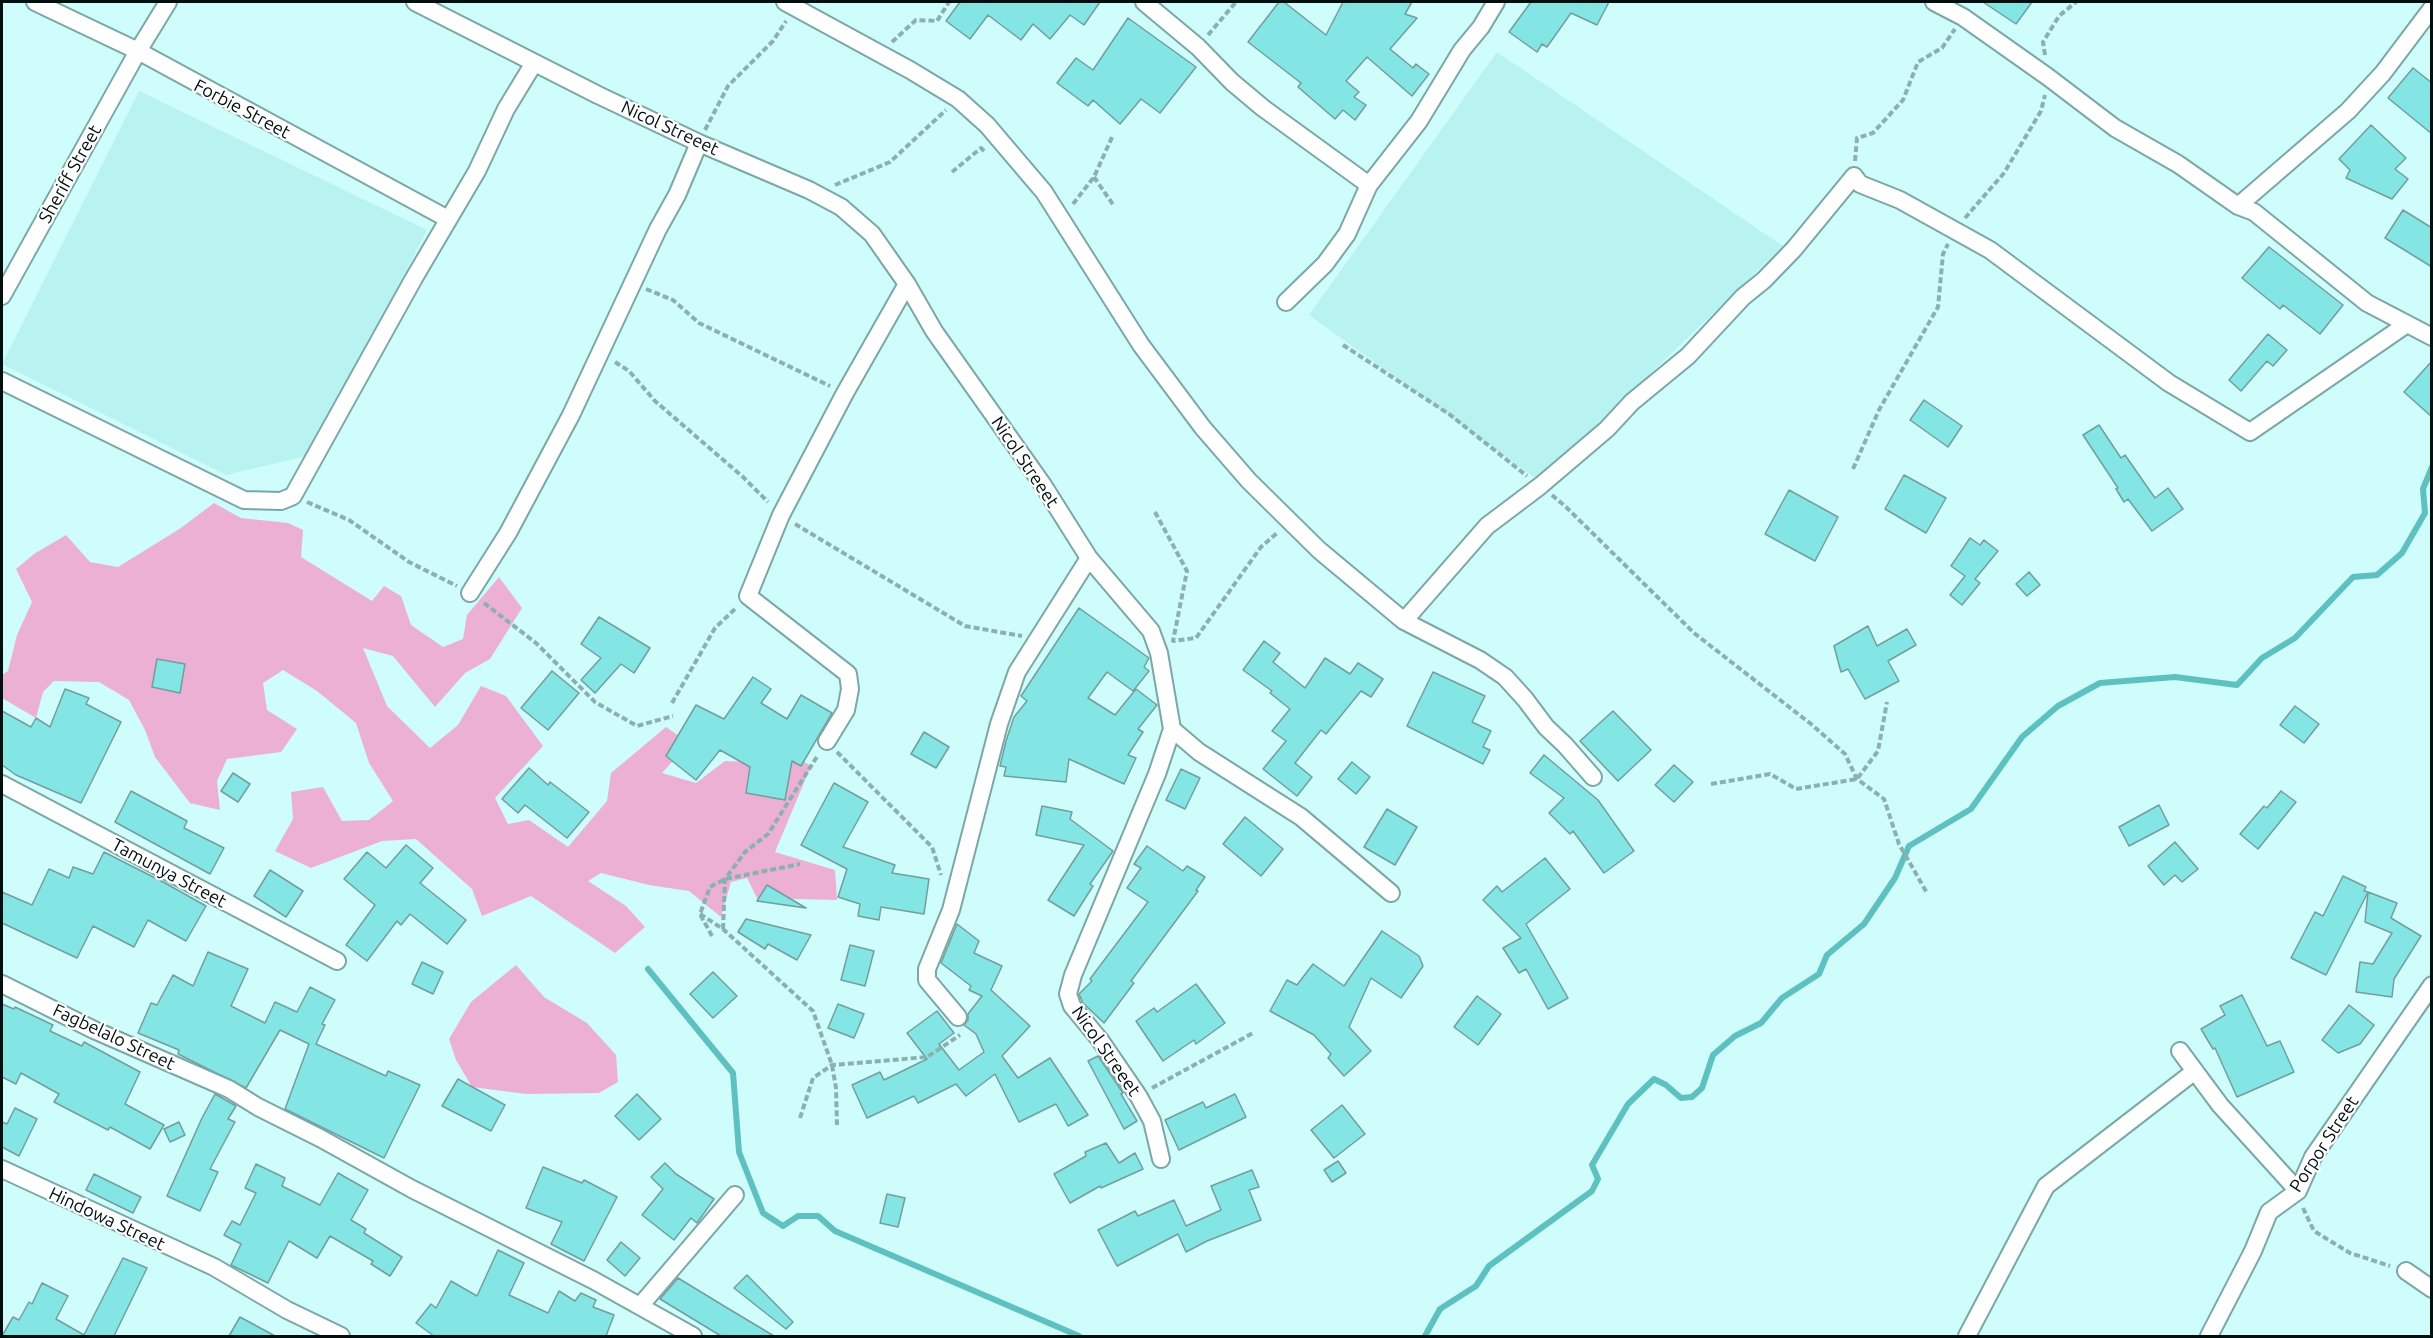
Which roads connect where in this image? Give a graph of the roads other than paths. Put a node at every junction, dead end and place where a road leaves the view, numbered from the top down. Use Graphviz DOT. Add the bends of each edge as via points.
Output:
graph roads {
  1 [pos="35,2"];
  2 [pos="168,2"];
  3 [pos="415,2"];
  4 [pos="1144,2"];
  5 [pos="1496,2"];
  6 [pos="1934,2"];
  7 [pos="790,5"];
  8 [pos="2432,8"];
  9 [pos="138,51"];
  10 [pos="534,63"];
  11 [pos="699,143"];
  12 [pos="1369,185"];
  13 [pos="2238,206"];
  14 [pos="448,219"];
  15 [pos="907,284"];
  16 [pos="2,296"];
  17 [pos="1286,302"];
  18 [pos="2407,324"];
  19 [pos="2432,337"];
  20 [pos="2,381"];
  21 [pos="1089,558"];
  22 [pos="470,593"];
  23 [pos="1404,621"];
  24 [pos="1172,729"];
  25 [pos="827,741"];
  26 [pos="1593,777"];
  27 [pos="2,784"];
  28 [pos="1391,893"];
  29 [pos="337,961"];
  30 [pos="2,984"];
  31 [pos="2432,985"];
  32 [pos="958,1017"];
  33 [pos="2180,1051"];
  34 [pos="2195,1071"];
  35 [pos="1161,1159"];
  36 [pos="2,1169"];
  37 [pos="2298,1191"];
  38 [pos="735,1196"];
  39 [pos="2406,1271"];
  40 [pos="2432,1289"];
  41 [pos="640,1306"];
  42 [pos="340,1336"];
  43 [pos="693,1336"];
  44 [pos="1967,1336"];
  45 [pos="2209,1336"];
  1 -- 9 [label="street, Forbie Street"];
  2 -- 9 [label="street, Sheriff Street"];
  3 -- 10 [label="street, Nicol Streeet"];
  4 -- 12 [label="street" via="1263,108"];
  5 -- 12 [label="street" via="1419,121"];
  6 -- 13 [label="street" via="1963,17 2115,128 2178,164"];
  7 -- 23 [label="street" via="958,99 1004,144 1044,192 1141,345 1203,428 1289,522"];
  8 -- 13 [label="street" via="2383,73 2348,111"];
  9 -- 14 [label="street, Forbie Street"];
  9 -- 16 [label="street, Sheriff Street"];
  10 -- 11 [label="street, Nicol Streeet"];
  10 -- 14 [label="street"];
  11 -- 15 [label="street, Nicol Streeet" via="841,207 872,234"];
  11 -- 22 [label="street" via="602,353 513,523"];
  12 -- 17 [label="street" via="1347,234 1325,264"];
  13 -- 18 [label="street" via="2254,212 2367,303"];
  14 -- 20 [label="street" via="293,496 281,501 244,500"];
  15 -- 21 [label="street, Nicol Streeet" via="934,332"];
  15 -- 25 [label="street" via="844,393 781,515 748,597 848,674 846,710"];
  18 -- 19 [label="street"];
  18 -- 23 [label="street" via="2250,432 2169,383 1990,250 1899,200 1860,184 1854,176 1794,249 1688,356 1540,486 1487,526"];
  21 -- 24 [label="street, Nicol Streeet" via="1151,631 1159,653"];
  21 -- 32 [label="street" via="1017,672 999,724 951,910 927,969 927,980"];
  23 -- 26 [label="street" via="1505,677"];
  24 -- 28 [label="street" via="1199,752 1301,818"];
  24 -- 35 [label="street, Nicol Streeet" via="1068,994 1072,1006 1100,1040 1152,1121"];
  27 -- 29 [label="street, Tamunya Street"];
  30 -- 41 [label="street, Fagbelalo Street" via="228,1089"];
  31 -- 37 [label="street, Porpor Street" via="2313,1157"];
  33 -- 34 [label="street"];
  34 -- 37 [label="street" via="2220,1105"];
  34 -- 44 [label="street" via="2046,1186"];
  36 -- 42 [label="street, Hindowa Street" via="214,1268"];
  37 -- 45 [label="street, Porpor Street" via="2269,1212"];
  38 -- 41 [label="street"];
  39 -- 40 [label="street"];
  41 -- 43 [label="street, Fagbelalo Street"];
}
